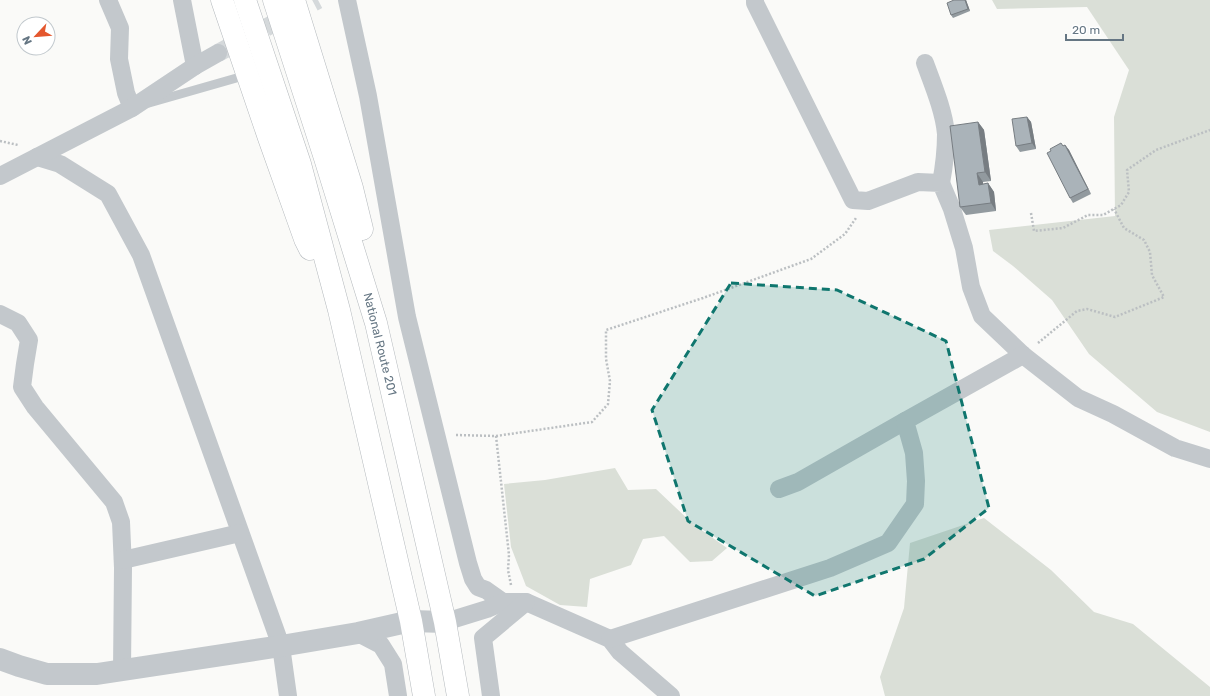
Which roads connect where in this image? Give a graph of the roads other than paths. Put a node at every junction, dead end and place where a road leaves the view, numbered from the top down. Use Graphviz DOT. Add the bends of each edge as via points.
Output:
graph roads {
  1 [pos="108,0"];
  2 [pos="182,0"];
  3 [pos="222,0"];
  4 [pos="245,0"];
  5 [pos="274,0"];
  6 [pos="294,0"];
  7 [pos="347,0"];
  8 [pos="755,0"];
  9 [pos="218,53"];
  10 [pos="925,63"];
  11 [pos="195,66"];
  12 [pos="247,75"];
  13 [pos="132,108"];
  14 [pos="37,157"];
  15 [pos="0,176"];
  16 [pos="941,183"];
  17 [pos="339,310"];
  18 [pos="0,314"];
  19 [pos="376,323"];
  20 [pos="1023,355"];
  21 [pos="905,421"];
  22 [pos="1210,459"];
  23 [pos="779,489"];
  24 [pos="240,533"];
  25 [pos="123,560"];
  26 [pos="514,602"];
  27 [pos="411,621"];
  28 [pos="445,622"];
  29 [pos="358,633"];
  30 [pos="610,639"];
  31 [pos="281,646"];
  32 [pos="0,658"];
  33 [pos="122,670"];
  34 [pos="288,696"];
  35 [pos="398,696"];
  36 [pos="424,696"];
  37 [pos="458,696"];
  38 [pos="491,696"];
  39 [pos="671,696"];
  1 -- 13 [label="street" via="120,28 119,59"];
  2 -- 11 [label="street"];
  3 -- 12 [label="highway"];
  4 -- 17 [label="highway" via="300,164"];
  5 -- 19 [label="highway, National Route 201" via="326,158"];
  6 -- 19 [label="highway" via="354,196 371,266"];
  7 -- 26 [label="street" via="368,96 407,317 468,563 478,587"];
  8 -- 16 [label="street" via="853,200 868,201 918,182"];
  9 -- 11 [label="street"];
  10 -- 16 [label="street" via="939,100 946,133 945,164"];
  11 -- 13 [label="street"];
  12 -- 13 [label="lane"];
  12 -- 17 [label="highway" via="306,239"];
  13 -- 14 [label="street"];
  14 -- 15 [label="street"];
  14 -- 24 [label="street" via="60,164 108,194 141,255"];
  16 -- 20 [label="street" via="952,209 964,248 971,287 982,316"];
  17 -- 27 [label="highway"];
  18 -- 25 [label="street" via="18,323 29,340 22,387 35,407 114,502 121,522"];
  19 -- 28 [label="highway, National Route 201"];
  20 -- 21 [label="street"];
  20 -- 22 [label="street" via="1078,398 1175,448"];
  21 -- 23 [label="street" via="798,482"];
  21 -- 30 [label="street" via="914,453 915,504 888,543 830,568"];
  24 -- 25 [label="street"];
  24 -- 31 [label="street"];
  25 -- 33 [label="street"];
  26 -- 28 [label="street"];
  26 -- 30 [label="street"];
  26 -- 38 [label="street" via="483,638"];
  27 -- 28 [label="street"];
  27 -- 29 [label="street"];
  27 -- 36 [label="highway"];
  28 -- 37 [label="highway, National Route 201"];
  29 -- 31 [label="street"];
  29 -- 35 [label="street" via="381,644 393,664"];
  30 -- 39 [label="street" via="620,652"];
  31 -- 33 [label="street"];
  31 -- 34 [label="street"];
  32 -- 33 [label="street" via="47,674 97,674"];
}
